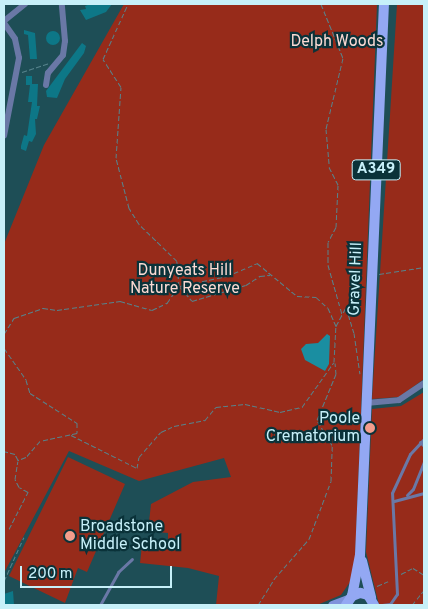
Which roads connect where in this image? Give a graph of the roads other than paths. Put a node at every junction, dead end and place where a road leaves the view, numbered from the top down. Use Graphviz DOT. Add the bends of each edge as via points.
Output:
graph roads {
  1 [pos="26,4"];
  2 [pos="62,4"];
  3 [pos="384,4"];
  4 [pos="4,22"];
  5 [pos="46,85"];
  6 [pos="4,133"];
  7 [pos="424,383"];
  8 [pos="366,403"];
  9 [pos="424,439"];
  10 [pos="420,442"];
  11 [pos="424,446"];
  12 [pos="424,462"];
  13 [pos="424,493"];
  14 [pos="407,495"];
  15 [pos="394,501"];
  16 [pos="360,555"];
  17 [pos="132,559"];
  18 [pos="349,600"];
  19 [pos="373,602"];
  20 [pos="100,605"];
  21 [pos="332,605"];
  22 [pos="382,605"];
  1 -- 4 [label="street"];
  2 -- 5 [label="street" via="65,41 58,61 48,73"];
  3 -- 8 [label="main road, Gravel Hill / A349"];
  4 -- 6 [label="street" via="17,45 16,72"];
  7 -- 8 [label="street" via="399,400"];
  8 -- 16 [label="main road, Gravel Hill / A349"];
  9 -- 10 [label="lane"];
  10 -- 11 [label="lane"];
  10 -- 15 [label="lane" via="402,468 392,493"];
  12 -- 14 [label="lane" via="413,489"];
  13 -- 14 [label="lane"];
  14 -- 15 [label="lane"];
  15 -- 22 [label="lane" via="396,598"];
  16 -- 18 [label="main road, Gravel Hill / A349"];
  16 -- 19 [label="main road, Gravel Hill / A349"];
  17 -- 20 [label="lane" via="118,572"];
  18 -- 19 [label="main road" via="364,593"];
  18 -- 21 [label="street"];
}
